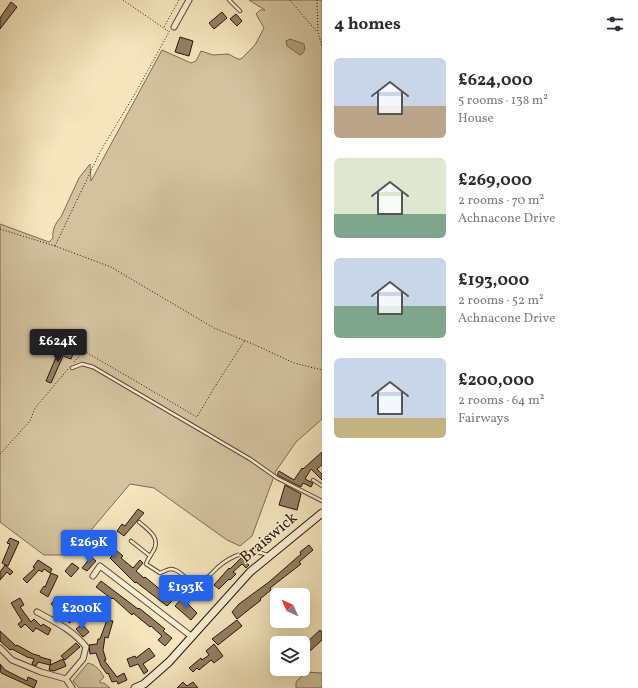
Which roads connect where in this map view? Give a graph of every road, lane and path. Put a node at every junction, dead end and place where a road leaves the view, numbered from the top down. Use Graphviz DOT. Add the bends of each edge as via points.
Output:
graph roads {
  1 [pos="122,0"];
  2 [pos="179,0"];
  3 [pos="189,0"];
  4 [pos="229,0"];
  5 [pos="290,0"];
  6 [pos="316,0"];
  7 [pos="240,11"];
  8 [pos="174,27"];
  9 [pos="163,28"];
  10 [pos="169,31"];
  11 [pos="318,32"];
  12 [pos="322,47"];
  13 [pos="0,229"];
  14 [pos="55,246"];
  15 [pos="72,368"];
  16 [pos="322,370"];
  17 [pos="313,480"];
  18 [pos="322,486"];
  19 [pos="322,501"];
  20 [pos="322,513"];
  21 [pos="139,522"];
  22 [pos="131,541"];
  23 [pos="150,556"];
  24 [pos="270,556"];
  25 [pos="93,576"];
  26 [pos="37,612"];
  27 [pos="191,636"];
  28 [pos="0,648"];
  29 [pos="66,679"];
  30 [pos="72,688"];
  31 [pos="135,688"];
  1 -- 9 [label="path"];
  2 -- 9 [label="path"];
  3 -- 8 [label="street"];
  4 -- 7 [label="lane"];
  5 -- 11 [label="path"];
  6 -- 11 [label="path"];
  8 -- 10 [label="path"];
  9 -- 10 [label="path"];
  10 -- 14 [label="path" via="100,152"];
  11 -- 12 [label="path"];
  13 -- 14 [label="path"];
  14 -- 16 [label="path" via="111,267 214,328 294,363"];
  15 -- 19 [label="lane" via="82,364 93,367 250,459 277,478"];
  17 -- 18 [label="lane"];
  20 -- 24 [label="main road, Braiswick"];
  21 -- 23 [label="lane" via="156,539"];
  22 -- 23 [label="lane"];
  23 -- 24 [label="lane" via="146,564 160,573 171,568 187,580 199,582 237,554 258,551"];
  24 -- 27 [label="main road, Braiswick" via="250,572"];
  25 -- 27 [label="street" via="100,566"];
  26 -- 29 [label="street" via="62,625 86,647 83,659"];
  27 -- 31 [label="main road, Braiswick" via="169,662 144,684"];
  28 -- 29 [label="street" via="12,660"];
  29 -- 30 [label="street"];
}
